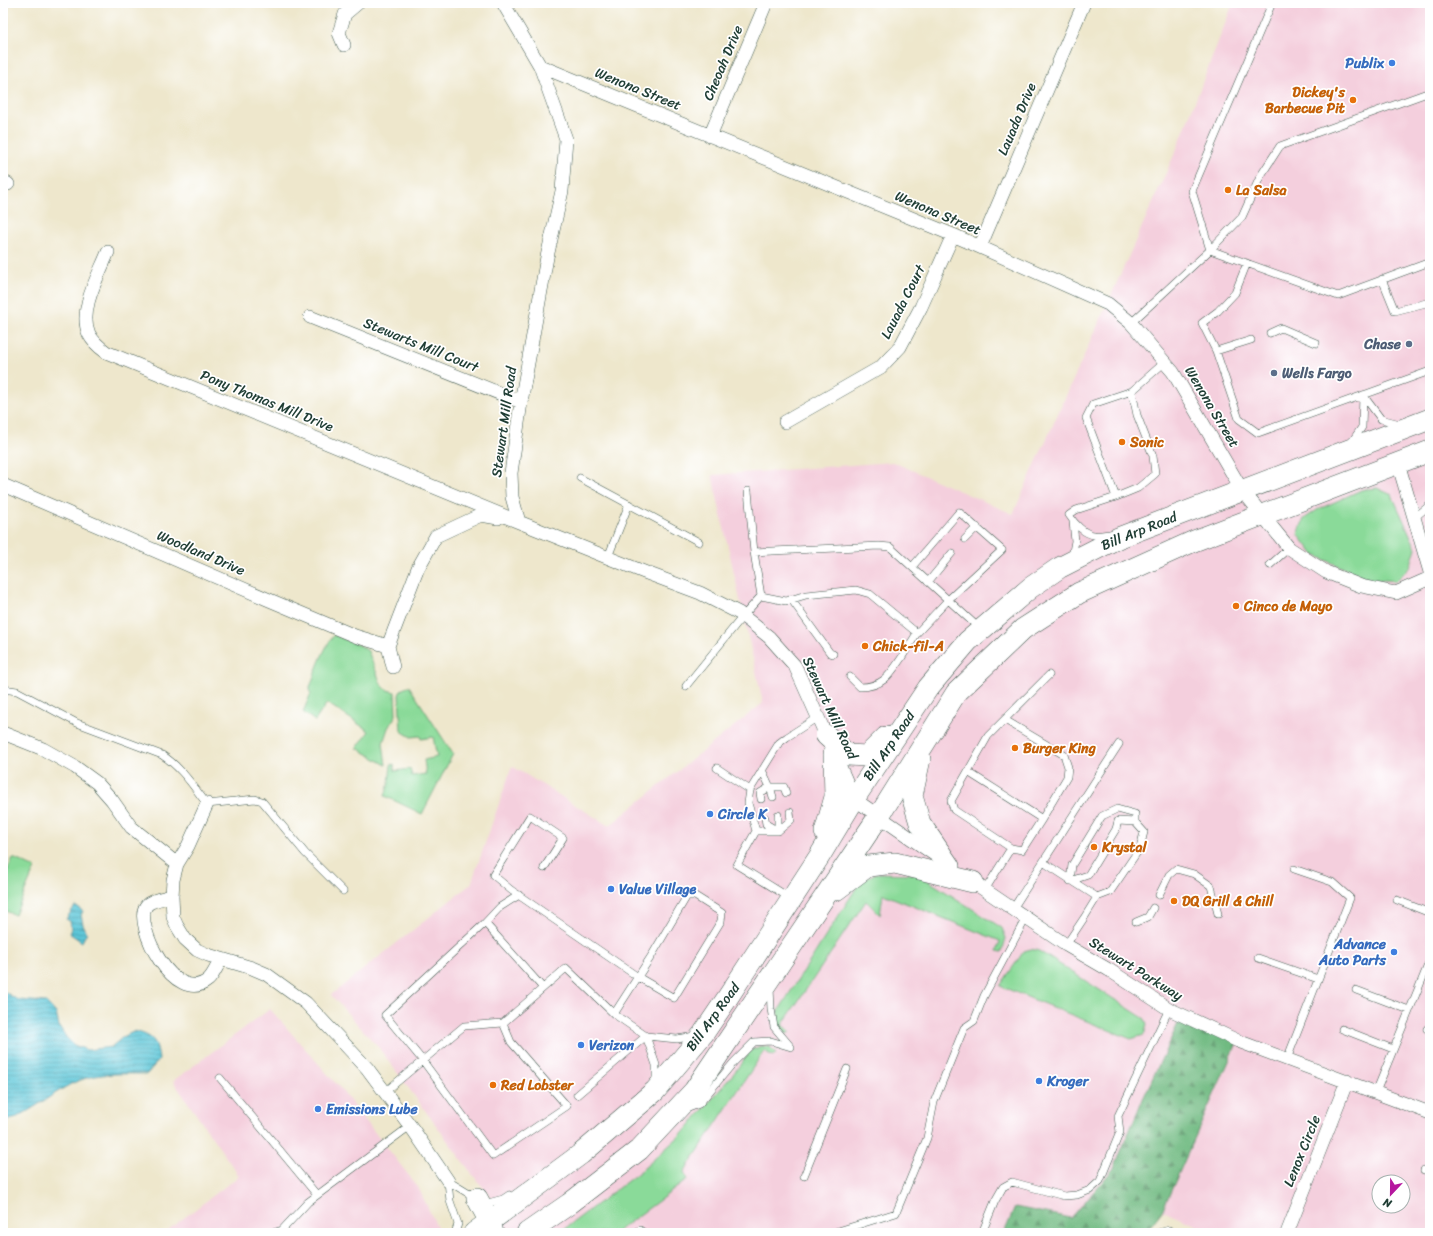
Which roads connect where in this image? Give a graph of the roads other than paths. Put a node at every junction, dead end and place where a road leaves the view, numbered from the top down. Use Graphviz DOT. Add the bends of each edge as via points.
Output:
graph roads {
  1 [pos="358,3"];
  2 [pos="503,3"];
  3 [pos="766,3"];
  4 [pos="1084,3"];
  5 [pos="1272,3"];
  6 [pos="344,45"];
  7 [pos="540,66"];
  8 [pos="1430,92"];
  9 [pos="710,136"];
  10 [pos="953,235"];
  11 [pos="980,247"];
  12 [pos="1210,250"];
  13 [pos="108,252"];
  14 [pos="1430,262"];
  15 [pos="1247,264"];
  16 [pos="1382,279"];
  17 [pos="1430,302"];
  18 [pos="310,317"];
  19 [pos="1131,323"];
  20 [pos="1270,333"];
  21 [pos="1251,340"];
  22 [pos="1316,342"];
  23 [pos="1216,351"];
  24 [pos="1165,362"];
  25 [pos="1430,371"];
  26 [pos="1132,391"];
  27 [pos="1363,395"];
  28 [pos="521,402"];
  29 [pos="1430,412"];
  30 [pos="1430,419"];
  31 [pos="785,422"];
  32 [pos="1430,451"];
  33 [pos="1334,456"];
  34 [pos="1398,463"];
  35 [pos="580,478"];
  36 [pos="3,486"];
  37 [pos="1242,490"];
  38 [pos="748,491"];
  39 [pos="1116,497"];
  40 [pos="629,504"];
  41 [pos="1430,505"];
  42 [pos="1263,514"];
  43 [pos="1172,517"];
  44 [pos="1414,518"];
  45 [pos="519,522"];
  46 [pos="1073,522"];
  47 [pos="976,527"];
  48 [pos="964,539"];
  49 [pos="699,542"];
  50 [pos="1289,548"];
  51 [pos="754,552"];
  52 [pos="952,553"];
  53 [pos="608,557"];
  54 [pos="1071,562"];
  55 [pos="1270,565"];
  56 [pos="912,567"];
  57 [pos="1430,572"];
  58 [pos="1430,578"];
  59 [pos="928,582"];
  60 [pos="761,596"];
  61 [pos="791,599"];
  62 [pos="948,600"];
  63 [pos="743,616"];
  64 [pos="981,630"];
  65 [pos="917,633"];
  66 [pos="388,646"];
  67 [pos="833,654"];
  68 [pos="393,667"];
  69 [pos="1049,675"];
  70 [pos="850,677"];
  71 [pos="686,686"];
  72 [pos="928,688"];
  73 [pos="3,689"];
  74 [pos="1005,720"];
  75 [pos="3,733"];
  76 [pos="826,735"];
  77 [pos="923,744"];
  78 [pos="1119,744"];
  79 [pos="717,768"];
  80 [pos="762,770"];
  81 [pos="968,772"];
  82 [pos="770,787"];
  83 [pos="750,790"];
  84 [pos="786,793"];
  85 [pos="773,796"];
  86 [pos="761,799"];
  87 [pos="854,799"];
  88 [pos="207,804"];
  89 [pos="790,812"];
  90 [pos="778,815"];
  91 [pos="879,816"];
  92 [pos="765,818"];
  93 [pos="1042,819"];
  94 [pos="1135,822"];
  95 [pos="756,831"];
  96 [pos="778,831"];
  97 [pos="1011,848"];
  98 [pos="819,857"];
  99 [pos="1043,862"];
  100 [pos="177,864"];
  101 [pos="950,866"];
  102 [pos="544,868"];
  103 [pos="1294,869"];
  104 [pos="1070,881"];
  105 [pos="979,886"];
  106 [pos="343,891"];
  107 [pos="519,895"];
  108 [pos="1159,895"];
  109 [pos="172,896"];
  110 [pos="1096,897"];
  111 [pos="792,899"];
  112 [pos="1397,900"];
  113 [pos="821,902"];
  114 [pos="1153,908"];
  115 [pos="1012,910"];
  116 [pos="1218,914"];
  117 [pos="1430,914"];
  118 [pos="1026,918"];
  119 [pos="1136,922"];
  120 [pos="485,923"];
  121 [pos="1066,945"];
  122 [pos="1258,958"];
  123 [pos="221,959"];
  124 [pos="1430,960"];
  125 [pos="638,977"];
  126 [pos="770,978"];
  127 [pos="1318,979"];
  128 [pos="543,988"];
  129 [pos="1356,990"];
  130 [pos="1169,1009"];
  131 [pos="1409,1010"];
  132 [pos="614,1014"];
  133 [pos="503,1023"];
  134 [pos="1342,1029"];
  135 [pos="703,1034"];
  136 [pos="646,1036"];
  137 [pos="1393,1049"];
  138 [pos="1287,1059"];
  139 [pos="424,1061"];
  140 [pos="847,1069"];
  141 [pos="220,1078"];
  142 [pos="1347,1081"];
  143 [pos="655,1091"];
  144 [pos="385,1092"];
  145 [pos="1376,1092"];
  146 [pos="577,1095"];
  147 [pos="1430,1113"];
  148 [pos="673,1114"];
  149 [pos="410,1126"];
  150 [pos="804,1176"];
  151 [pos="448,1181"];
  152 [pos="516,1191"];
  153 [pos="317,1195"];
  154 [pos="477,1198"];
  155 [pos="486,1229"];
  156 [pos="284,1232"];
  157 [pos="273,1233"];
  158 [pos="455,1233"];
  159 [pos="527,1233"];
  160 [pos="636,1233"];
  161 [pos="644,1233"];
  162 [pos="832,1233"];
  163 [pos="982,1233"];
  164 [pos="1158,1233"];
  165 [pos="1173,1233"];
  166 [pos="1287,1233"];
  1 -- 6 [label="street" via="345,14 339,33"];
  2 -- 7 [label="street, Stewart Mill Road"];
  3 -- 9 [label="street, Cheoah Drive"];
  4 -- 11 [label="street, Lauada Drive"];
  5 -- 12 [label="lane" via="1192,191"];
  7 -- 9 [label="street, Wenona Street"];
  7 -- 28 [label="street, Stewart Mill Road" via="566,139 562,191"];
  8 -- 12 [label="lane" via="1280,146 1260,177 1242,217"];
  9 -- 10 [label="street, Wenona Street"];
  10 -- 11 [label="street, Wenona Street"];
  10 -- 31 [label="street, Lauada Court" via="900,347 881,367"];
  11 -- 19 [label="street, Wenona Street" via="1108,304"];
  12 -- 15 [label="lane"];
  12 -- 19 [label="lane"];
  13 -- 45 [label="street, Pony Thomas Mill Drive" via="86,309 89,334 106,352"];
  14 -- 16 [label="lane"];
  15 -- 16 [label="lane" via="1338,296"];
  15 -- 23 [label="lane" via="1235,293 1202,323"];
  16 -- 17 [label="lane" via="1395,311"];
  18 -- 28 [label="street, Stewarts Mill Court"];
  19 -- 24 [label="street, Wenona Street"];
  20 -- 22 [label="lane" via="1281,328"];
  21 -- 23 [label="lane"];
  23 -- 27 [label="lane" via="1239,419 1258,433"];
  24 -- 26 [label="lane"];
  24 -- 37 [label="street, Wenona Street"];
  25 -- 27 [label="lane"];
  26 -- 39 [label="lane" via="1137,415 1153,456 1155,474 1138,488"];
  26 -- 39 [label="lane" via="1093,404 1086,418"];
  27 -- 29 [label="lane" via="1381,419 1400,424"];
  27 -- 33 [label="lane" via="1362,427 1348,446"];
  28 -- 45 [label="street, Stewart Mill Road" via="511,473 512,497"];
  30 -- 33 [label="main road, Bill Arp Road"];
  32 -- 34 [label="main road, Bill Arp Road"];
  33 -- 37 [label="main road, Bill Arp Road"];
  34 -- 42 [label="main road, Bill Arp Road"];
  34 -- 44 [label="street"];
  35 -- 40 [label="lane"];
  36 -- 66 [label="street, Woodland Drive" via="356,636"];
  37 -- 42 [label="street, Wenona Street"];
  37 -- 43 [label="main road, Bill Arp Road"];
  38 -- 51 [label="lane"];
  39 -- 46 [label="lane" via="1076,510 1069,515"];
  40 -- 49 [label="lane"];
  40 -- 53 [label="lane"];
  41 -- 44 [label="lane"];
  42 -- 50 [label="street, Wenona Street"];
  42 -- 77 [label="main road, Bill Arp Road" via="1194,541 1078,593 1023,629 956,693"];
  43 -- 46 [label="lane" via="1111,534 1094,535"];
  43 -- 54 [label="main road, Bill Arp Road" via="1118,538"];
  44 -- 57 [label="street"];
  45 -- 53 [label="street, Stewart Mill Road"];
  45 -- 66 [label="street" via="481,516 436,536 418,568"];
  46 -- 54 [label="lane" via="1075,551"];
  47 -- 48 [label="lane"];
  47 -- 56 [label="lane" via="959,512"];
  47 -- 62 [label="lane" via="1002,550"];
  50 -- 55 [label="lane"];
  50 -- 58 [label="street, Wenona Street" via="1326,572 1360,586 1396,593"];
  51 -- 56 [label="lane" via="890,547"];
  51 -- 60 [label="lane"];
  52 -- 59 [label="lane"];
  53 -- 63 [label="street, Stewart Mill Road" via="700,593"];
  54 -- 64 [label="main road, Bill Arp Road" via="1030,588"];
  56 -- 59 [label="lane"];
  59 -- 62 [label="lane"];
  60 -- 61 [label="lane" via="786,601"];
  60 -- 63 [label="lane"];
  61 -- 65 [label="lane" via="856,590 870,594"];
  61 -- 67 [label="lane"];
  62 -- 64 [label="lane"];
  62 -- 65 [label="lane"];
  63 -- 71 [label="lane"];
  63 -- 76 [label="street, Stewart Mill Road" via="769,637 795,666"];
  64 -- 72 [label="main road, Bill Arp Road" via="968,641"];
  65 -- 70 [label="lane" via="891,674 881,681 871,687 860,687"];
  66 -- 68 [label="street"];
  69 -- 74 [label="lane"];
  72 -- 76 [label="main road" via="867,756 848,755"];
  72 -- 87 [label="main road, Bill Arp Road"];
  73 -- 88 [label="lane" via="17,691 76,723 162,755 173,762"];
  74 -- 81 [label="lane" via="988,736"];
  74 -- 93 [label="lane" via="1064,756 1068,767 1067,777"];
  75 -- 100 [label="street" via="43,749 75,767 96,783 112,800 131,827"];
  76 -- 80 [label="lane" via="787,737 779,743"];
  76 -- 87 [label="street, Stewart Mill Road"];
  76 -- 98 [label="main road" via="835,797"];
  77 -- 91 [label="main road, Bill Arp Road"];
  77 -- 101 [label="main road" via="912,796 920,823"];
  78 -- 99 [label="lane"];
  79 -- 83 [label="lane"];
  80 -- 82 [label="lane"];
  80 -- 83 [label="lane"];
  81 -- 93 [label="lane"];
  81 -- 97 [label="lane" via="951,801 954,810"];
  82 -- 84 [label="lane" via="784,787"];
  82 -- 85 [label="lane"];
  82 -- 86 [label="lane" via="760,793"];
  83 -- 95 [label="lane" via="748,803"];
  87 -- 91 [label="street, Stewart Parkway"];
  87 -- 98 [label="main road, Bill Arp Road"];
  88 -- 100 [label="street"];
  88 -- 106 [label="lane" via="255,799 262,801 305,853"];
  89 -- 96 [label="lane" via="792,820"];
  90 -- 96 [label="lane"];
  91 -- 101 [label="street, Stewart Parkway"];
  91 -- 113 [label="main road, Bill Arp Road"];
  92 -- 96 [label="lane" via="766,824"];
  93 -- 97 [label="lane" via="1022,850"];
  94 -- 104 [label="lane" via="1118,821 1116,829 1088,875"];
  94 -- 104 [label="lane" via="1134,814 1117,809 1102,816 1072,865"];
  94 -- 110 [label="lane" via="1144,832 1140,848 1110,892"];
  95 -- 96 [label="lane"];
  95 -- 111 [label="lane" via="737,865"];
  97 -- 105 [label="lane"];
  98 -- 111 [label="main road, Bill Arp Road"];
  99 -- 104 [label="lane"];
  99 -- 115 [label="lane"];
  100 -- 109 [label="street"];
  101 -- 105 [label="street, Stewart Parkway"];
  102 -- 107 [label="lane" via="563,838 530,816 494,875"];
  103 -- 127 [label="lane" via="1332,882 1350,898"];
  104 -- 110 [label="lane"];
  105 -- 113 [label="main road" via="895,863 868,866"];
  105 -- 115 [label="street, Stewart Parkway"];
  107 -- 120 [label="lane" via="500,907"];
  107 -- 125 [label="lane"];
  108 -- 116 [label="lane" via="1169,875 1176,869 1194,874 1211,886"];
  109 -- 123 [label="street" via="173,917 185,939 197,950"];
  109 -- 123 [label="street" via="151,902 144,912 145,927 153,950 163,966 176,979 193,985 209,980"];
  110 -- 121 [label="lane"];
  111 -- 135 [label="main road, Bill Arp Road"];
  112 -- 117 [label="lane"];
  113 -- 126 [label="main road, Bill Arp Road"];
  114 -- 119 [label="lane" via="1148,917"];
  115 -- 118 [label="street, Stewart Parkway"];
  118 -- 121 [label="street, Stewart Parkway"];
  118 -- 162 [label="lane" via="984,996 974,1021 964,1028 934,1102 927,1138 896,1213"];
  120 -- 128 [label="lane"];
  120 -- 139 [label="lane" via="385,1015"];
  121 -- 130 [label="street, Stewart Parkway"];
  122 -- 127 [label="lane"];
  123 -- 144 [label="street" via="266,974 306,1002 367,1068"];
  124 -- 131 [label="lane"];
  125 -- 125 [label="lane" via="674,998 721,921 722,913 695,896 687,896"];
  125 -- 132 [label="lane"];
  126 -- 148 [label="main road, Bill Arp Road" via="694,1091"];
  126 -- 148 [label="lane" via="774,1027 791,1047 771,1041 754,1042 699,1104"];
  127 -- 138 [label="lane"];
  128 -- 132 [label="lane" via="566,968"];
  128 -- 133 [label="lane"];
  129 -- 131 [label="lane"];
  130 -- 138 [label="street, Stewart Parkway" via="1238,1041"];
  130 -- 163 [label="lane" via="1118,1116 1120,1132 1100,1181 1090,1190 1064,1196 1012,1182 1003,1187"];
  131 -- 137 [label="lane"];
  132 -- 136 [label="lane"];
  133 -- 139 [label="lane" via="464,1026"];
  133 -- 139 [label="lane" via="511,1042 567,1106 493,1156"];
  134 -- 137 [label="lane"];
  135 -- 136 [label="lane" via="677,1039"];
  135 -- 143 [label="main road, Bill Arp Road"];
  136 -- 143 [label="lane" via="656,1065"];
  136 -- 146 [label="lane"];
  137 -- 145 [label="lane"];
  138 -- 142 [label="street, Stewart Parkway"];
  139 -- 144 [label="lane"];
  140 -- 150 [label="lane"];
  141 -- 153 [label="lane"];
  142 -- 145 [label="street, Stewart Parkway"];
  142 -- 166 [label="street, Lenox Circle"];
  143 -- 155 [label="main road, Bill Arp Road" via="575,1153"];
  144 -- 149 [label="street"];
  145 -- 147 [label="street, Stewart Parkway"];
  148 -- 159 [label="main road, Bill Arp Road" via="639,1150 549,1222"];
  149 -- 151 [label="street"];
  149 -- 153 [label="lane"];
  151 -- 154 [label="lane"];
  151 -- 158 [label="lane" via="450,1201 458,1224"];
  152 -- 154 [label="lane" via="503,1199 488,1203"];
  153 -- 156 [label="lane" via="308,1202"];
  154 -- 155 [label="main road"];
  156 -- 157 [label="lane"];
  160 -- 161 [label="lane" via="640,1230"];
  164 -- 165 [label="lane" via="1169,1230"];
}
